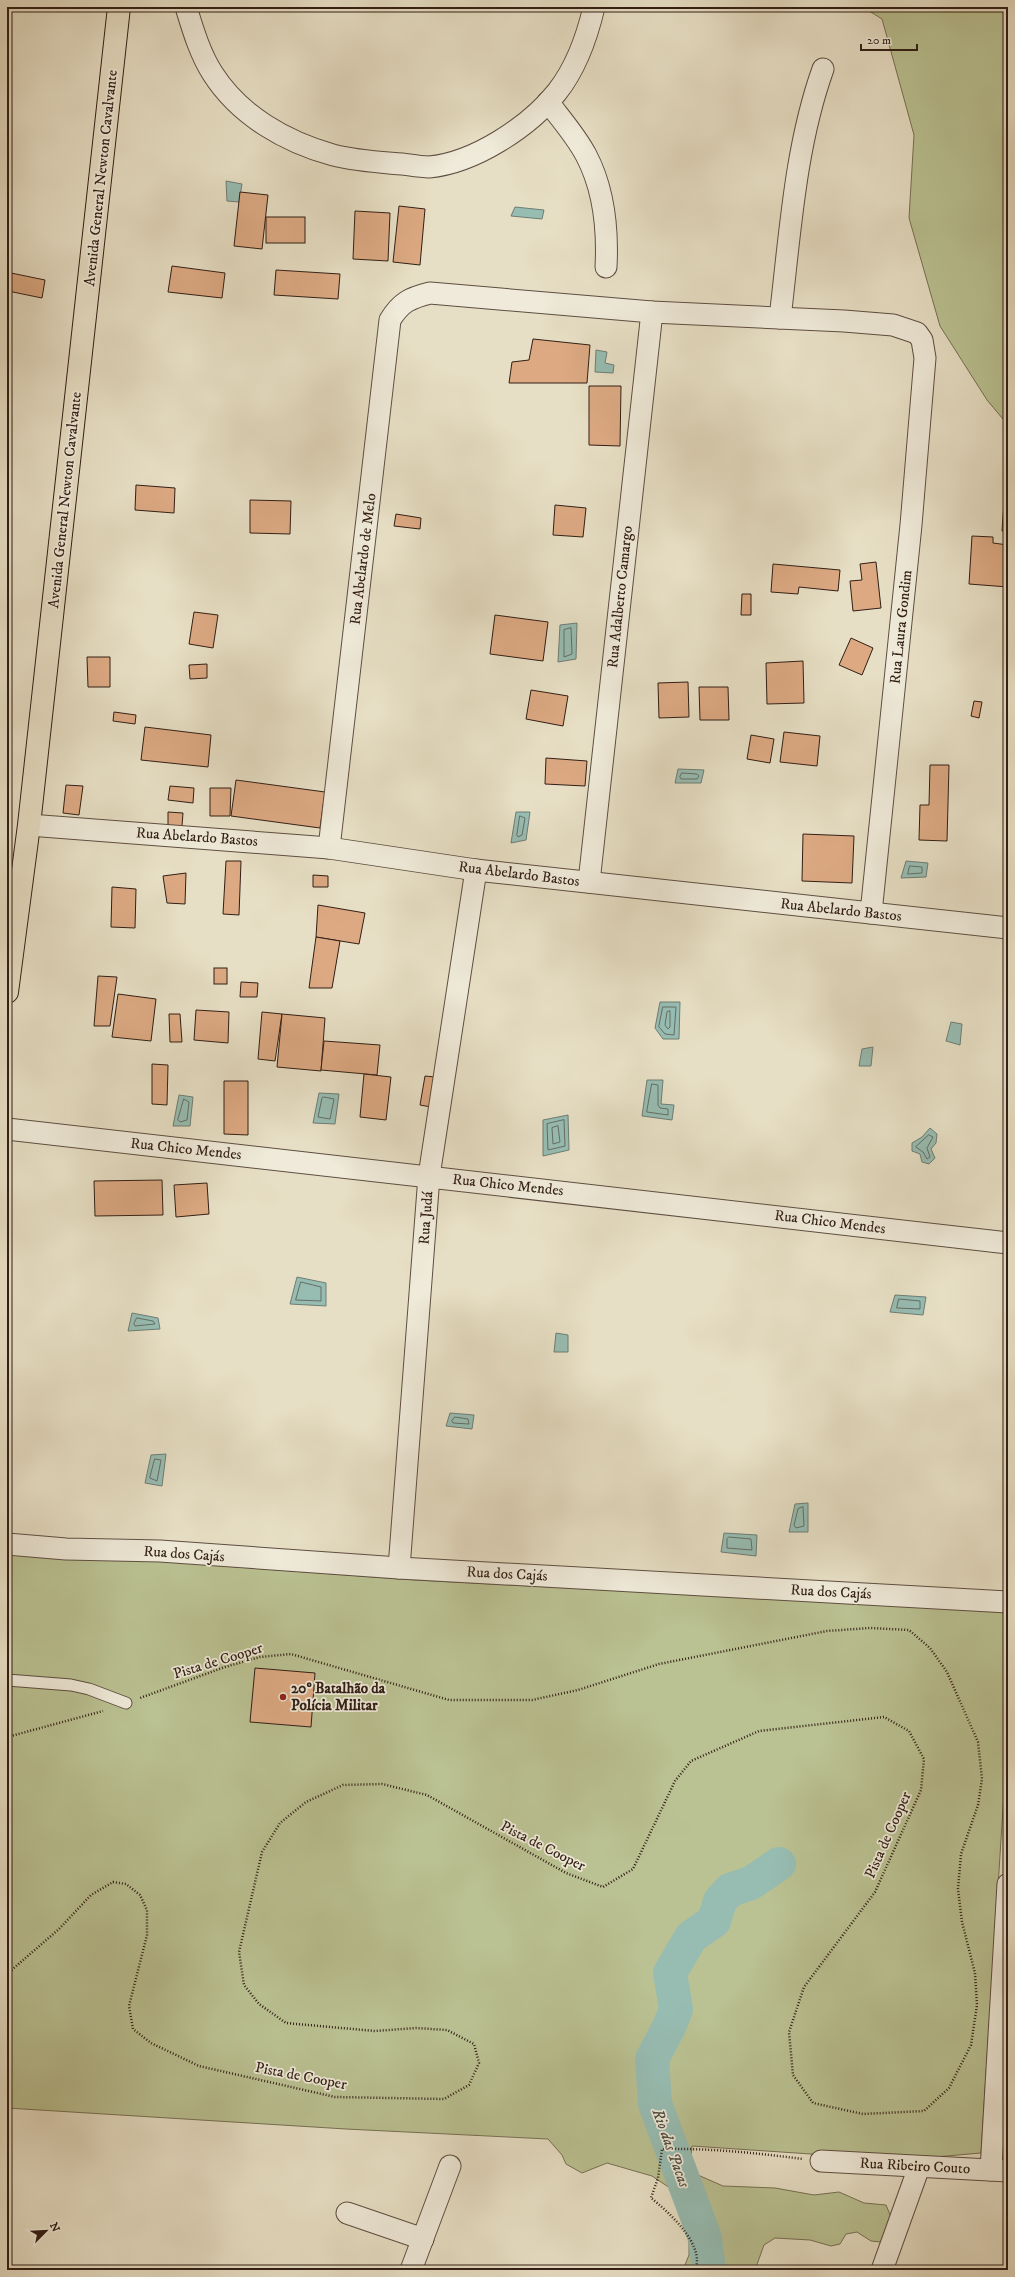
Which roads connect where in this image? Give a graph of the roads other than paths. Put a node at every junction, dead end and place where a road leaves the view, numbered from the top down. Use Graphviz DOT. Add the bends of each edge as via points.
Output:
graph roads {
  1 [pos="119,7"];
  2 [pos="186,7"];
  3 [pos="594,7"];
  4 [pos="823,69"];
  5 [pos="548,102"];
  6 [pos="606,266"];
  7 [pos="652,312"];
  8 [pos="780,318"];
  9 [pos="29,824"];
  10 [pos="329,848"];
  11 [pos="476,870"];
  12 [pos="589,882"];
  13 [pos="871,914"];
  14 [pos="1008,928"];
  15 [pos="9,964"];
  16 [pos="7,992"];
  17 [pos="7,1129"];
  18 [pos="429,1176"];
  19 [pos="1008,1243"];
  20 [pos="7,1544"];
  21 [pos="399,1568"];
  22 [pos="1008,1602"];
  23 [pos="7,1680"];
  24 [pos="126,1703"];
  25 [pos="1008,1884"];
  26 [pos="821,2161"];
  27 [pos="450,2166"];
  28 [pos="919,2167"];
  29 [pos="999,2171"];
  30 [pos="347,2213"];
  31 [pos="423,2239"];
  32 [pos="411,2270"];
  33 [pos="882,2270"];
  1 -- 9 [label="main road, Avenida General Newton Cavalvante"];
  2 -- 5 [label="street" via="194,35 212,74 232,98 258,122 321,152 354,160 429,167 484,150"];
  3 -- 5 [label="street" via="587,34 574,64"];
  4 -- 8 [label="street" via="812,101 803,146"];
  5 -- 6 [label="street" via="576,138 594,176 604,210 608,239"];
  7 -- 8 [label="street"];
  7 -- 10 [label="street, Rua Abelardo de Melo" via="430,293 413,297 398,306 390,320"];
  7 -- 12 [label="street, Rua Adalberto Camargo"];
  8 -- 13 [label="street, Rua Laura Gondim" via="893,326 917,333 922,340 925,358 912,525"];
  9 -- 10 [label="street, Rua Abelardo Bastos"];
  9 -- 15 [label="main road, Avenida General Newton Cavalvante"];
  10 -- 11 [label="street, Rua Abelardo Bastos"];
  11 -- 12 [label="street, Rua Abelardo Bastos"];
  11 -- 18 [label="street, Rua Judá"];
  12 -- 13 [label="street, Rua Abelardo Bastos"];
  13 -- 14 [label="street, Rua Abelardo Bastos"];
  15 -- 16 [label="main road, Avenida General Newton Cavalvante"];
  17 -- 18 [label="street, Rua Chico Mendes"];
  18 -- 19 [label="street, Rua Chico Mendes"];
  18 -- 21 [label="street, Rua Judá"];
  20 -- 21 [label="street, Rua dos Cajás" via="66,1549 160,1551"];
  21 -- 22 [label="street, Rua dos Cajás"];
  23 -- 24 [label="lane" via="71,1685"];
  25 -- 29 [label="street"];
  26 -- 28 [label="street, Rua Ribeiro Couto"];
  27 -- 31 [label="street"];
  28 -- 29 [label="street, Rua Ribeiro Couto"];
  28 -- 33 [label="street"];
  30 -- 31 [label="street"];
  31 -- 32 [label="street"];
}
